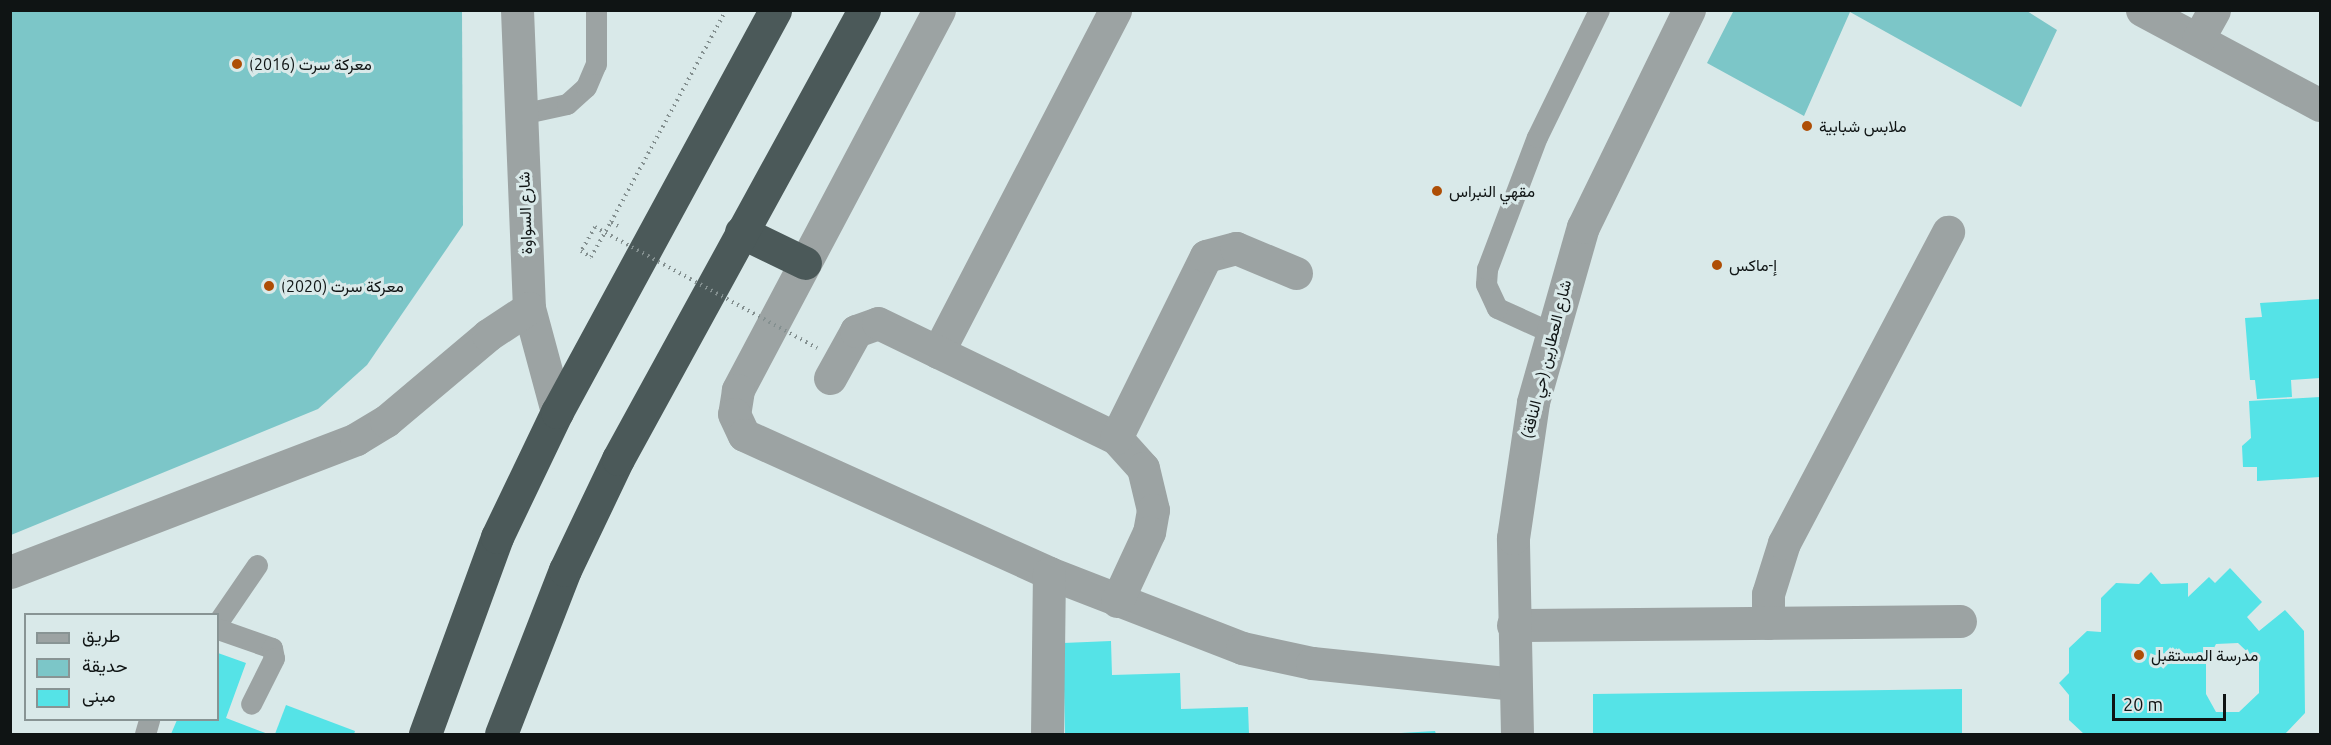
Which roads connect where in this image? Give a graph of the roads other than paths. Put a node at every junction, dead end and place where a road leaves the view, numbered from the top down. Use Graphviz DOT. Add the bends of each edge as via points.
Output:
graph roads {
  1 [pos="517,10"];
  2 [pos="596,10"];
  3 [pos="775,10"];
  4 [pos="864,10"];
  5 [pos="939,10"];
  6 [pos="1115,10"];
  7 [pos="1599,10"];
  8 [pos="1689,10"];
  9 [pos="2142,10"];
  10 [pos="2214,10"];
  11 [pos="2198,39"];
  12 [pos="2320,105"];
  13 [pos="521,114"];
  14 [pos="741,232"];
  15 [pos="1948,232"];
  16 [pos="805,263"];
  17 [pos="1296,273"];
  18 [pos="529,308"];
  19 [pos="1550,332"];
  20 [pos="938,352"];
  21 [pos="830,378"];
  22 [pos="557,412"];
  23 [pos="1116,438"];
  24 [pos="257,565"];
  25 [pos="10,572"];
  26 [pos="1050,573"];
  27 [pos="1118,601"];
  28 [pos="219,621"];
  29 [pos="1960,621"];
  30 [pos="1767,623"];
  31 [pos="1513,625"];
  32 [pos="219,629"];
  33 [pos="1515,684"];
  34 [pos="251,704"];
  35 [pos="425,735"];
  36 [pos="501,735"];
  37 [pos="1047,735"];
  38 [pos="1517,735"];
  1 -- 13 [label="street, شارع السواوة"];
  2 -- 13 [label="lane" via="596,64 586,87 567,104"];
  3 -- 22 [label="highway"];
  4 -- 14 [label="highway"];
  5 -- 16 [label="street"];
  6 -- 20 [label="street"];
  7 -- 19 [label="lane" via="1537,137 1487,269 1486,284 1497,308"];
  8 -- 19 [label="street, شارع العطارين (حي الناقة)" via="1602,183"];
  9 -- 11 [label="street"];
  10 -- 11 [label="street"];
  11 -- 12 [label="street"];
  13 -- 18 [label="street, شارع السواوة"];
  14 -- 16 [label="highway"];
  14 -- 36 [label="highway" via="618,459 570,560"];
  15 -- 30 [label="street" via="1784,543 1768,594"];
  16 -- 26 [label="street" via="738,390 734,414 744,435"];
  17 -- 23 [label="street" via="1236,248 1206,256"];
  18 -- 22 [label="street, شارع السواوة"];
  18 -- 25 [label="street" via="488,335 386,421 356,439"];
  19 -- 31 [label="street, شارع العطارين (حي الناقة)" via="1520,472 1513,538"];
  20 -- 21 [label="street" via="884,325 865,324 852,337"];
  20 -- 23 [label="street"];
  22 -- 35 [label="highway" via="497,537"];
  23 -- 27 [label="street" via="1143,468 1153,510 1149,532"];
  24 -- 28 [label="lane"];
  26 -- 27 [label="street"];
  26 -- 37 [label="street"];
  27 -- 33 [label="street" via="1207,637 1277,658"];
  29 -- 30 [label="street"];
  30 -- 31 [label="street"];
  31 -- 33 [label="street, شارع العطارين (حي الناقة)"];
  32 -- 34 [label="lane" via="272,648 274,658"];
  33 -- 38 [label="street, شارع العطارين (حي الناقة)"];
}
